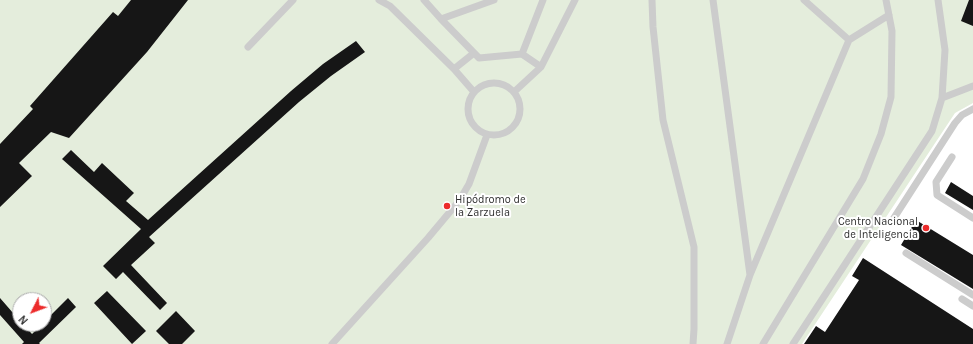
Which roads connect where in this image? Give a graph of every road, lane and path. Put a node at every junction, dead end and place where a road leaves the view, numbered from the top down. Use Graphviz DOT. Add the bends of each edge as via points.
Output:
graph roads {
  1 [pos="293,0"];
  2 [pos="379,0"];
  3 [pos="424,0"];
  4 [pos="494,0"];
  5 [pos="543,0"];
  6 [pos="575,0"];
  7 [pos="652,0"];
  8 [pos="713,0"];
  9 [pos="804,0"];
  10 [pos="886,0"];
  11 [pos="938,0"];
  12 [pos="889,15"];
  13 [pos="441,19"];
  14 [pos="849,40"];
  15 [pos="248,47"];
  16 [pos="474,53"];
  17 [pos="522,54"];
  18 [pos="541,67"];
  19 [pos="454,69"];
  20 [pos="973,86"];
  21 [pos="474,92"];
  22 [pos="514,92"];
  23 [pos="942,98"];
  24 [pos="973,109"];
  25 [pos="487,135"];
  26 [pos="952,157"];
  27 [pos="973,218"];
  28 [pos="892,221"];
  29 [pos="906,253"];
  30 [pos="750,275"];
  31 [pos="973,295"];
  32 [pos="962,299"];
  33 [pos="973,306"];
  34 [pos="332,344"];
  35 [pos="693,344"];
  36 [pos="727,344"];
  37 [pos="763,344"];
  38 [pos="793,344"];
  1 -- 15 [label="lane"];
  2 -- 19 [label="lane" via="390,6"];
  3 -- 13 [label="lane"];
  4 -- 13 [label="lane"];
  5 -- 17 [label="lane"];
  6 -- 18 [label="lane"];
  7 -- 35 [label="lane" via="663,120 694,247"];
  8 -- 30 [label="lane"];
  9 -- 14 [label="lane"];
  10 -- 12 [label="lane"];
  11 -- 23 [label="lane" via="945,50"];
  12 -- 14 [label="lane"];
  12 -- 37 [label="lane" via="892,30 891,97 881,134 863,179"];
  13 -- 16 [label="lane"];
  14 -- 30 [label="lane"];
  16 -- 17 [label="lane" via="479,58"];
  16 -- 19 [label="lane"];
  17 -- 18 [label="lane"];
  18 -- 22 [label="lane"];
  19 -- 21 [label="lane"];
  20 -- 23 [label="lane"];
  21 -- 22 [label="lane" via="489,83 498,83"];
  21 -- 25 [label="lane" via="469,99 468,117 478,131"];
  22 -- 25 [label="lane" via="520,110 513,128 496,136"];
  23 -- 38 [label="lane" via="932,131"];
  24 -- 28 [label="lane" via="962,115 955,123"];
  25 -- 34 [label="lane" via="469,184 459,201"];
  26 -- 27 [label="lane" via="936,182 936,195"];
  29 -- 31 [label="lane"];
  30 -- 36 [label="lane"];
  32 -- 33 [label="lane"];
}
